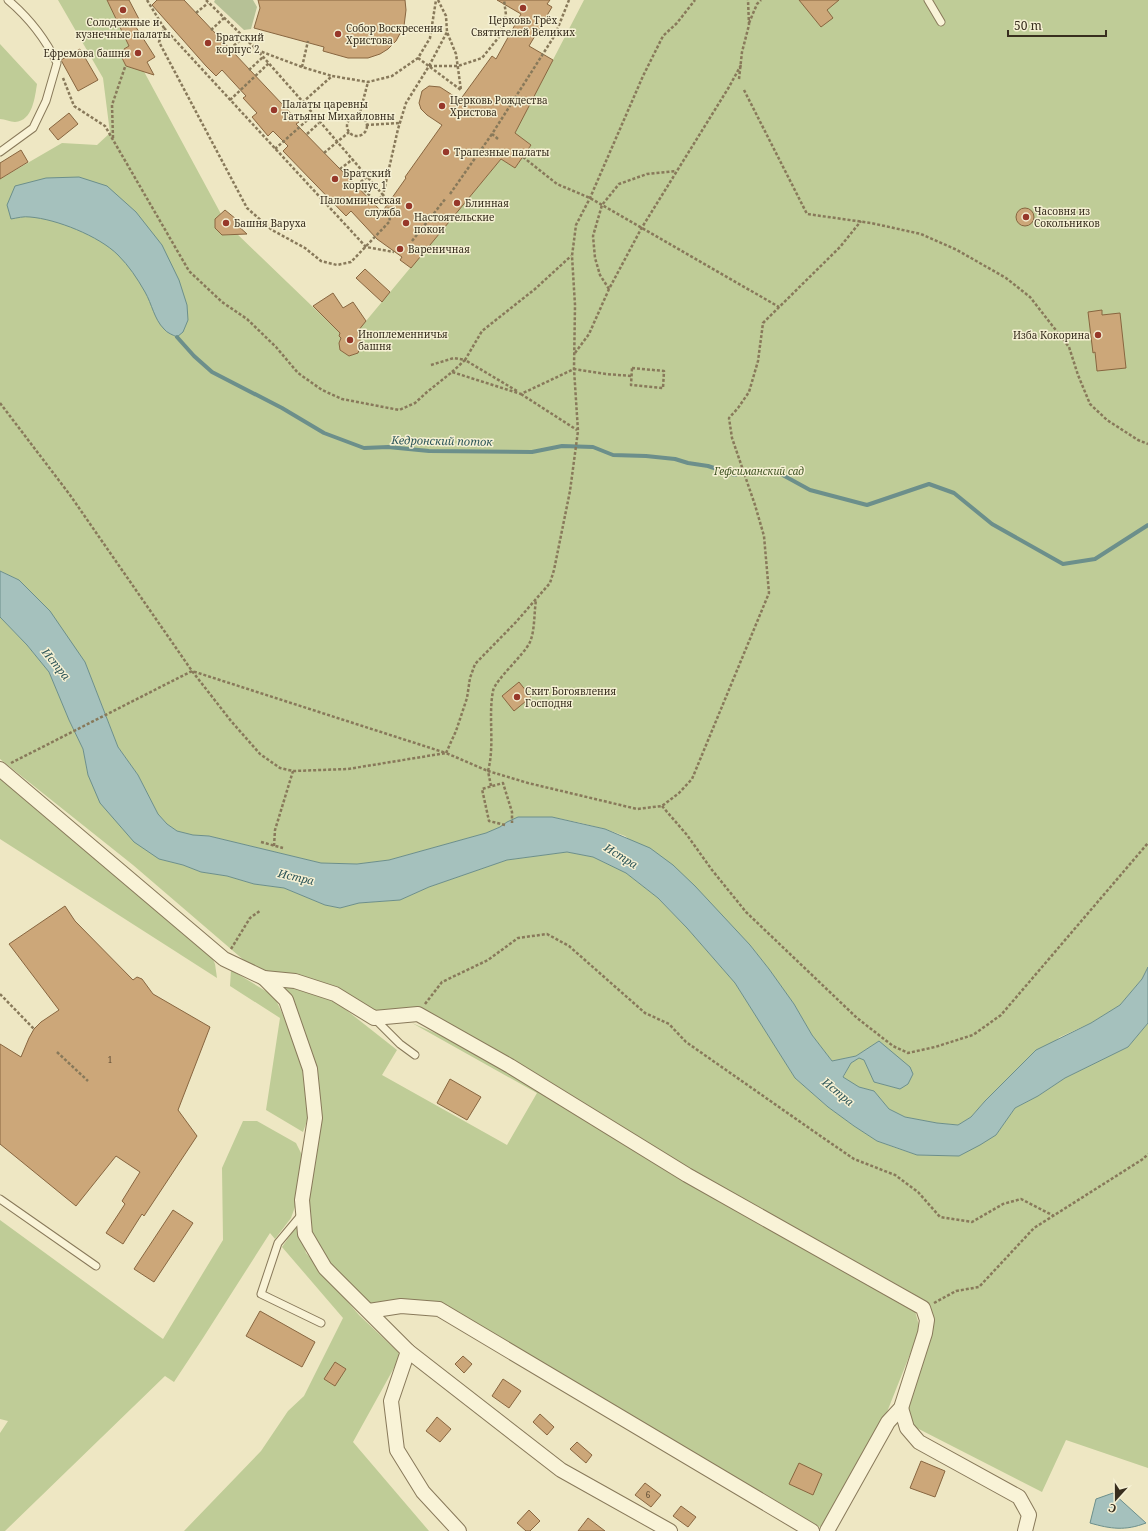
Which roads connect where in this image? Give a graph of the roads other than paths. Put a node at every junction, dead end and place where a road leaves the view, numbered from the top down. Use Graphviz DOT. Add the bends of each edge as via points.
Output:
graph roads {
  1 [pos="8,0"];
  2 [pos="928,0"];
  3 [pos="941,22"];
  4 [pos="0,152"];
  5 [pos="3,767"];
  6 [pos="264,978"];
  7 [pos="374,1018"];
  8 [pos="415,1055"];
  9 [pos="0,1199"];
  10 [pos="304,1211"];
  11 [pos="96,1266"];
  12 [pos="369,1311"];
  13 [pos="321,1323"];
  14 [pos="408,1351"];
  15 [pos="901,1408"];
  16 [pos="459,1531"];
  17 [pos="670,1531"];
  18 [pos="812,1531"];
  19 [pos="827,1531"];
  20 [pos="1025,1531"];
  1 -- 4 [label="lane" via="48,45 57,63 46,101 33,128"];
  2 -- 3 [label="lane"];
  5 -- 6 [label="street" via="224,959"];
  6 -- 7 [label="street" via="295,981 335,994"];
  6 -- 10 [label="street" via="286,1000 310,1069 315,1118 302,1200"];
  7 -- 8 [label="lane"];
  7 -- 15 [label="street" via="418,1014 510,1066 686,1175 923,1308 927,1320 925,1333"];
  9 -- 11 [label="lane"];
  10 -- 12 [label="street" via="305,1234 325,1268"];
  10 -- 13 [label="lane" via="278,1243 261,1294"];
  12 -- 14 [label="street"];
  12 -- 18 [label="street" via="401,1306 439,1309"];
  14 -- 16 [label="street" via="391,1401 396,1450 423,1492"];
  14 -- 17 [label="street" via="561,1470"];
  15 -- 19 [label="street" via="888,1422"];
  15 -- 20 [label="street" via="907,1428 920,1442 1019,1497 1029,1515"];
}
